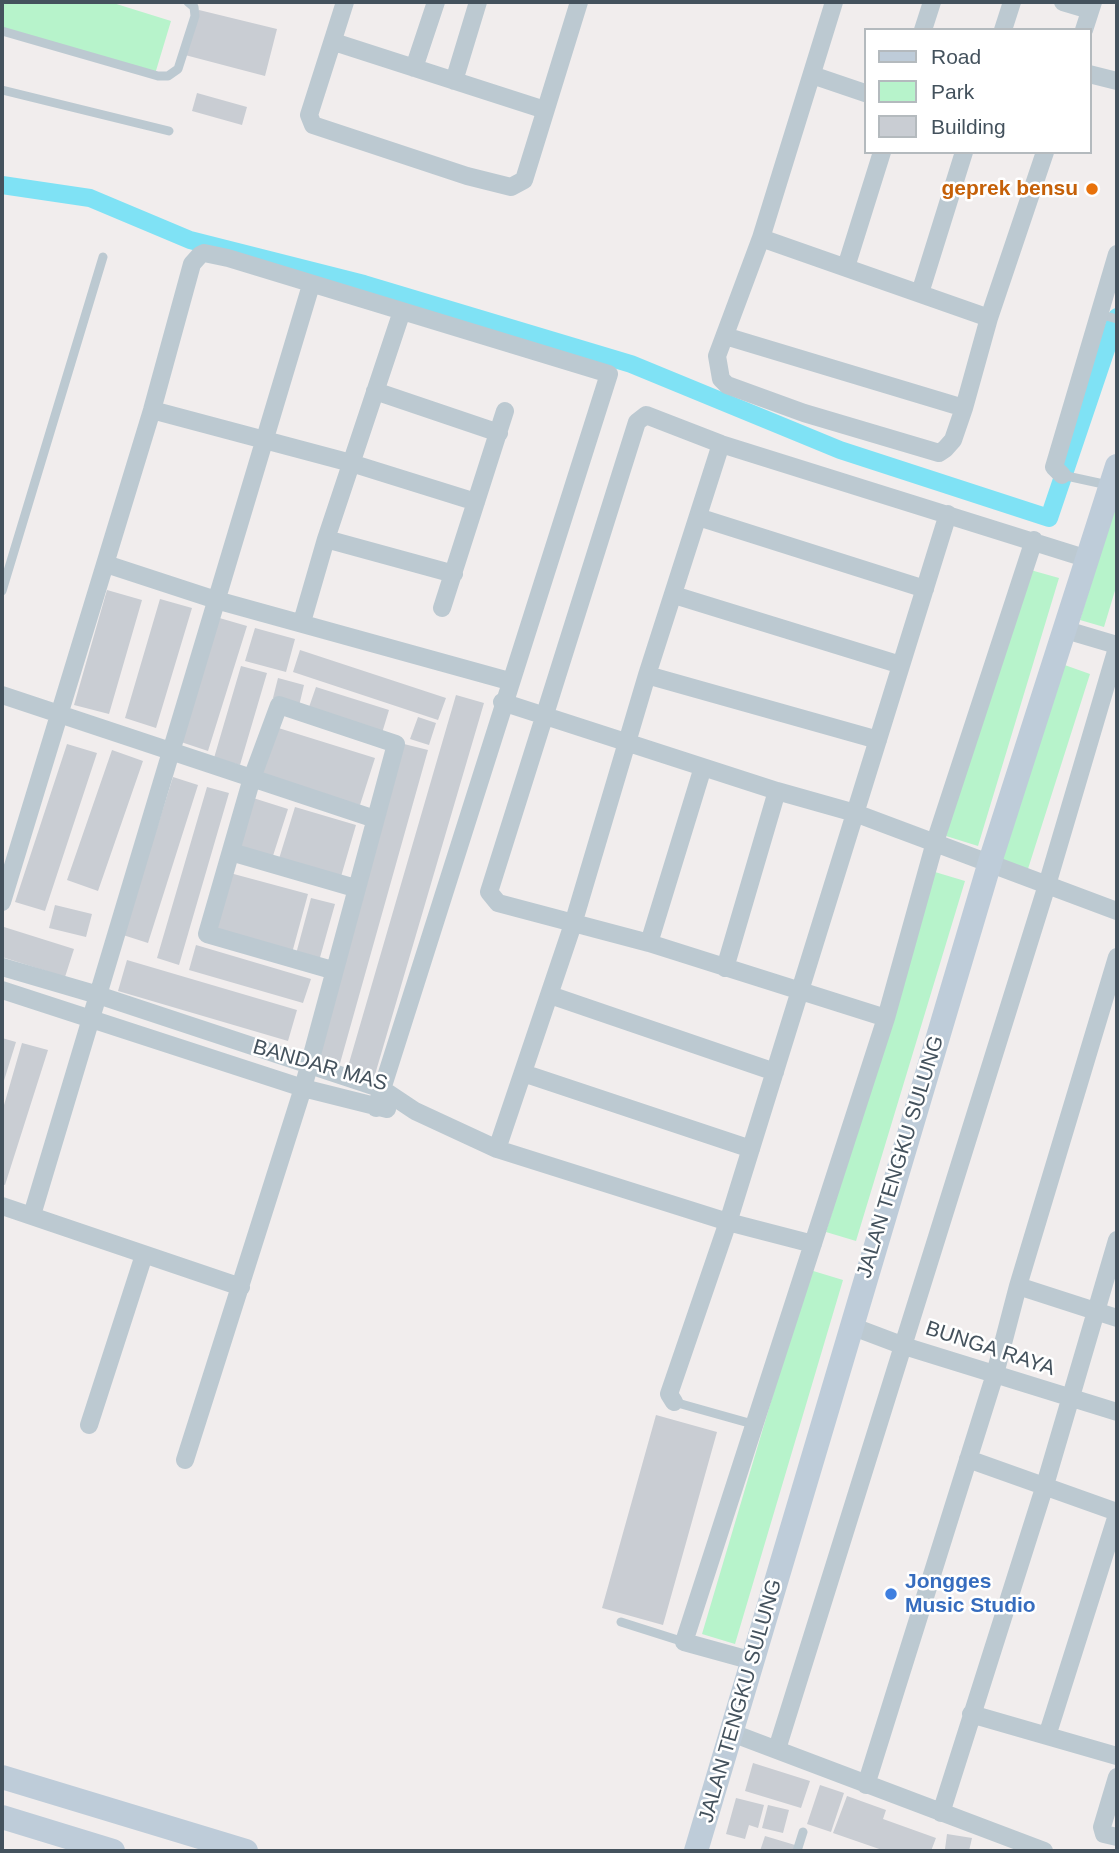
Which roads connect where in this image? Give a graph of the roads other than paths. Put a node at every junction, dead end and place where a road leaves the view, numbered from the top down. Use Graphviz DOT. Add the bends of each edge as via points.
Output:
graph roads {
  1 [pos="188,2"];
  2 [pos="345,2"];
  3 [pos="436,2"];
  4 [pos="478,2"];
  5 [pos="579,2"];
  6 [pos="834,2"];
  7 [pos="932,2"];
  8 [pos="1013,2"];
  9 [pos="1063,2"];
  10 [pos="1092,6"];
  11 [pos="924,28"];
  12 [pos="1004,28"];
  13 [pos="1085,28"];
  14 [pos="2,31"];
  15 [pos="334,42"];
  16 [pos="414,68"];
  17 [pos="1091,74"];
  18 [pos="812,75"];
  19 [pos="454,81"];
  20 [pos="1117,81"];
  21 [pos="2,90"];
  22 [pos="864,93"];
  23 [pos="545,110"];
  24 [pos="169,131"];
  25 [pos="881,154"];
  26 [pos="963,154"];
  27 [pos="1043,154"];
  28 [pos="761,238"];
  29 [pos="1117,254"];
  30 [pos="103,257"];
  31 [pos="846,267"];
  32 [pos="311,285"];
  33 [pos="920,293"];
  34 [pos="402,311"];
  35 [pos="1108,317"];
  36 [pos="989,318"];
  37 [pos="725,336"];
  38 [pos="375,391"];
  39 [pos="964,408"];
  40 [pos="152,410"];
  41 [pos="505,411"];
  42 [pos="499,433"];
  43 [pos="263,440"];
  44 [pos="721,444"];
  45 [pos="351,463"];
  46 [pos="1062,475"];
  47 [pos="1106,477"];
  48 [pos="476,502"];
  49 [pos="948,514"];
  50 [pos="698,517"];
  51 [pos="326,539"];
  52 [pos="1034,540"];
  53 [pos="1087,559"];
  54 [pos="106,564"];
  55 [pos="454,574"];
  56 [pos="925,589"];
  57 [pos="2,591"];
  58 [pos="674,595"];
  59 [pos="216,600"];
  60 [pos="442,608"];
  61 [pos="302,622"];
  62 [pos="1066,630"];
  63 [pos="1117,646"];
  64 [pos="901,665"];
  65 [pos="647,675"];
  66 [pos="509,681"];
  67 [pos="2,695"];
  68 [pos="502,702"];
  69 [pos="543,715"];
  70 [pos="61,716"];
  71 [pos="878,740"];
  72 [pos="626,741"];
  73 [pos="171,751"];
  74 [pos="703,768"];
  75 [pos="252,779"];
  76 [pos="778,791"];
  77 [pos="855,813"];
  78 [pos="375,819"];
  79 [pos="936,842"];
  80 [pos="230,852"];
  81 [pos="989,862"];
  82 [pos="1047,885"];
  83 [pos="355,888"];
  84 [pos="2,902"];
  85 [pos="1117,911"];
  86 [pos="573,924"];
  87 [pos="649,943"];
  88 [pos="1117,957"];
  89 [pos="2,967"];
  90 [pos="725,968"];
  91 [pos="332,970"];
  92 [pos="1114,980"];
  93 [pos="2,990"];
  94 [pos="800,992"];
  95 [pos="98,995"];
  96 [pos="550,995"];
  97 [pos="92,1018"];
  98 [pos="886,1018"];
  99 [pos="308,1063"];
  100 [pos="775,1072"];
  101 [pos="523,1073"];
  102 [pos="303,1088"];
  103 [pos="382,1089"];
  104 [pos="376,1108"];
  105 [pos="415,1111"];
  106 [pos="497,1149"];
  107 [pos="751,1149"];
  108 [pos="2,1206"];
  109 [pos="32,1214"];
  110 [pos="728,1222"];
  111 [pos="1117,1241"];
  112 [pos="813,1244"];
  113 [pos="144,1255"];
  114 [pos="1018,1286"];
  115 [pos="241,1287"];
  116 [pos="1096,1312"];
  117 [pos="1117,1318"];
  118 [pos="851,1326"];
  119 [pos="904,1346"];
  120 [pos="995,1374"];
  121 [pos="1069,1398"];
  122 [pos="674,1402"];
  123 [pos="1117,1412"];
  124 [pos="89,1425"];
  125 [pos="756,1425"];
  126 [pos="185,1460"];
  127 [pos="968,1460"];
  128 [pos="1045,1485"];
  129 [pos="1117,1513"];
  130 [pos="621,1622"];
  131 [pos="684,1642"];
  132 [pos="753,1661"];
  133 [pos="971,1714"];
  134 [pos="732,1733"];
  135 [pos="1047,1736"];
  136 [pos="777,1749"];
  137 [pos="1117,1756"];
  138 [pos="2,1777"];
  139 [pos="1117,1777"];
  140 [pos="866,1785"];
  141 [pos="941,1813"];
  142 [pos="2,1817"];
  143 [pos="803,1832"];
  144 [pos="1117,1838"];
  145 [pos="113,1851"];
  146 [pos="246,1851"];
  147 [pos="696,1851"];
  148 [pos="797,1851"];
  149 [pos="1044,1851"];
  1 -- 14 [label="lane" via="195,16 177,70 168,76"];
  2 -- 15 [label="street"];
  3 -- 16 [label="street"];
  4 -- 19 [label="street"];
  5 -- 23 [label="street"];
  6 -- 18 [label="street"];
  7 -- 11 [label="street"];
  8 -- 12 [label="street"];
  9 -- 10 [label="street"];
  10 -- 13 [label="street"];
  15 -- 16 [label="street"];
  15 -- 23 [label="street" via="309,115 313,125 442,168 511,187 521,183"];
  16 -- 19 [label="street"];
  17 -- 20 [label="street"];
  18 -- 22 [label="street"];
  18 -- 28 [label="street"];
  19 -- 23 [label="street"];
  21 -- 24 [label="lane"];
  25 -- 31 [label="street"];
  26 -- 33 [label="street"];
  27 -- 36 [label="street"];
  28 -- 31 [label="street"];
  28 -- 37 [label="street"];
  29 -- 35 [label="street"];
  30 -- 57 [label="lane"];
  31 -- 33 [label="street"];
  32 -- 34 [label="street"];
  32 -- 40 [label="street" via="228,258 200,255 192,264"];
  32 -- 43 [label="street"];
  33 -- 36 [label="street"];
  34 -- 38 [label="street"];
  34 -- 66 [label="street" via="610,375"];
  35 -- 46 [label="street" via="1055,467"];
  36 -- 39 [label="street"];
  37 -- 39 [label="street"];
  37 -- 39 [label="street" via="718,356 720,379 727,385 890,439 939,453 953,440"];
  38 -- 42 [label="street"];
  38 -- 45 [label="street"];
  40 -- 43 [label="street"];
  40 -- 54 [label="street"];
  41 -- 42 [label="street"];
  42 -- 48 [label="street"];
  43 -- 45 [label="street"];
  43 -- 59 [label="street"];
  44 -- 49 [label="street"];
  44 -- 50 [label="street"];
  44 -- 69 [label="street" via="646,415 637,422"];
  45 -- 48 [label="street"];
  45 -- 51 [label="street"];
  46 -- 47 [label="lane"];
  47 -- 53 [label="street, JALAN TENGKU SULUNG"];
  48 -- 55 [label="street"];
  49 -- 52 [label="street"];
  49 -- 56 [label="street"];
  50 -- 56 [label="street"];
  50 -- 58 [label="street"];
  51 -- 55 [label="street"];
  51 -- 61 [label="street"];
  52 -- 53 [label="street"];
  52 -- 79 [label="street"];
  53 -- 62 [label="street, JALAN TENGKU SULUNG"];
  54 -- 59 [label="street"];
  54 -- 70 [label="street"];
  55 -- 60 [label="street"];
  56 -- 64 [label="street"];
  58 -- 64 [label="street"];
  58 -- 65 [label="street"];
  59 -- 61 [label="street"];
  59 -- 73 [label="street"];
  61 -- 66 [label="street"];
  62 -- 63 [label="street"];
  62 -- 81 [label="street, JALAN TENGKU SULUNG"];
  63 -- 82 [label="street"];
  64 -- 71 [label="street"];
  65 -- 71 [label="street"];
  65 -- 72 [label="street"];
  66 -- 68 [label="street"];
  67 -- 70 [label="street"];
  68 -- 69 [label="street"];
  68 -- 103 [label="street"];
  69 -- 72 [label="street"];
  69 -- 86 [label="street" via="489,892 498,903"];
  70 -- 73 [label="street"];
  70 -- 84 [label="street"];
  71 -- 77 [label="street"];
  72 -- 74 [label="street"];
  72 -- 86 [label="street"];
  73 -- 75 [label="street"];
  73 -- 95 [label="street"];
  74 -- 76 [label="street"];
  74 -- 87 [label="street"];
  75 -- 78 [label="street"];
  75 -- 78 [label="street" via="279,705 395,741"];
  75 -- 80 [label="street"];
  76 -- 77 [label="street"];
  76 -- 90 [label="street"];
  77 -- 79 [label="street"];
  77 -- 94 [label="street"];
  78 -- 83 [label="street"];
  79 -- 81 [label="street"];
  79 -- 98 [label="street"];
  80 -- 83 [label="street"];
  80 -- 91 [label="street" via="208,934"];
  81 -- 82 [label="street"];
  81 -- 118 [label="street, JALAN TENGKU SULUNG"];
  82 -- 85 [label="street"];
  82 -- 119 [label="street"];
  83 -- 91 [label="street"];
  86 -- 87 [label="street"];
  86 -- 96 [label="street"];
  87 -- 90 [label="street"];
  88 -- 92 [label="street"];
  89 -- 95 [label="street, BANDAR MAS"];
  90 -- 94 [label="street"];
  91 -- 99 [label="street"];
  92 -- 114 [label="street"];
  93 -- 97 [label="street, BANDAR MAS"];
  94 -- 98 [label="street"];
  94 -- 100 [label="street"];
  95 -- 97 [label="street"];
  95 -- 99 [label="street, BANDAR MAS"];
  96 -- 100 [label="street"];
  96 -- 101 [label="street"];
  97 -- 102 [label="street, BANDAR MAS"];
  97 -- 109 [label="street"];
  98 -- 112 [label="street"];
  99 -- 102 [label="street"];
  99 -- 103 [label="street, BANDAR MAS"];
  100 -- 107 [label="street"];
  101 -- 106 [label="street"];
  101 -- 107 [label="street"];
  102 -- 104 [label="street, BANDAR MAS"];
  102 -- 115 [label="street"];
  103 -- 104 [label="street"];
  103 -- 105 [label="street, BANDAR MAS"];
  104 -- 105 [label="street, BANDAR MAS"];
  105 -- 106 [label="street"];
  106 -- 110 [label="street"];
  107 -- 110 [label="street"];
  108 -- 109 [label="street"];
  109 -- 113 [label="street"];
  110 -- 112 [label="street"];
  110 -- 122 [label="street" via="669,1394"];
  111 -- 116 [label="street"];
  112 -- 125 [label="street"];
  113 -- 115 [label="street"];
  113 -- 124 [label="street"];
  114 -- 116 [label="street"];
  114 -- 120 [label="street"];
  115 -- 126 [label="street"];
  116 -- 117 [label="street"];
  116 -- 121 [label="street"];
  118 -- 119 [label="street, BUNGA RAYA"];
  118 -- 132 [label="street, JALAN TENGKU SULUNG"];
  119 -- 120 [label="street, BUNGA RAYA"];
  119 -- 136 [label="street"];
  120 -- 121 [label="street, BUNGA RAYA"];
  120 -- 127 [label="street"];
  121 -- 123 [label="street, BUNGA RAYA"];
  121 -- 128 [label="street"];
  122 -- 125 [label="lane"];
  125 -- 131 [label="street"];
  127 -- 128 [label="street"];
  127 -- 140 [label="street"];
  128 -- 129 [label="street"];
  128 -- 133 [label="street"];
  129 -- 135 [label="street"];
  130 -- 131 [label="lane"];
  131 -- 132 [label="street"];
  132 -- 134 [label="street, JALAN TENGKU SULUNG"];
  133 -- 135 [label="street"];
  133 -- 141 [label="street"];
  134 -- 136 [label="street"];
  134 -- 147 [label="street, JALAN TENGKU SULUNG"];
  135 -- 137 [label="street"];
  136 -- 140 [label="street"];
  138 -- 146 [label="street"];
  139 -- 144 [label="street" via="1102,1827 1104,1834"];
  140 -- 141 [label="street"];
  141 -- 149 [label="street"];
  142 -- 145 [label="street"];
  143 -- 148 [label="lane"];
}
